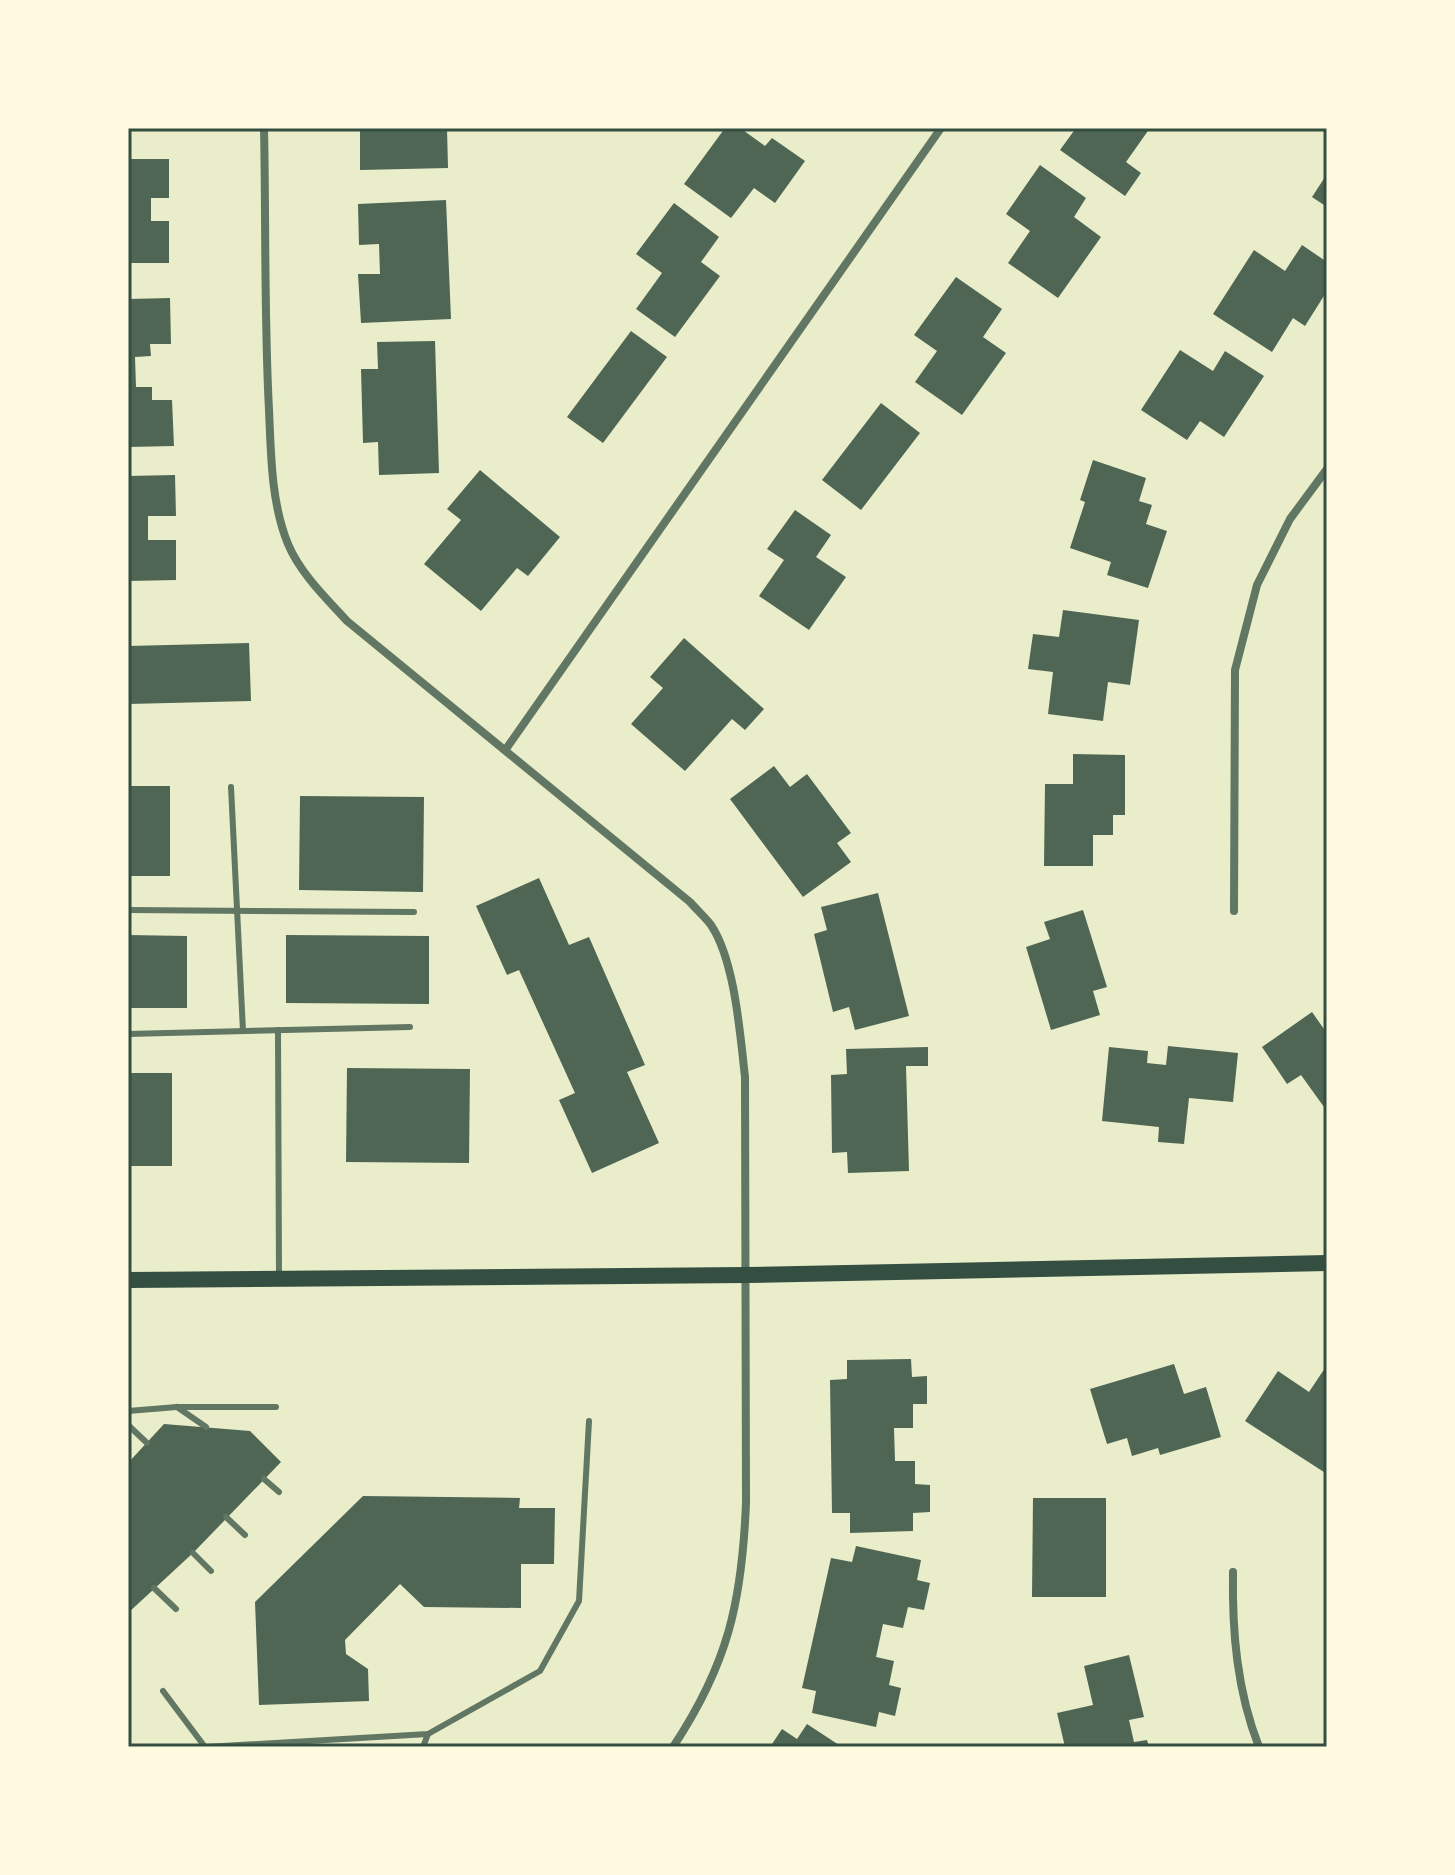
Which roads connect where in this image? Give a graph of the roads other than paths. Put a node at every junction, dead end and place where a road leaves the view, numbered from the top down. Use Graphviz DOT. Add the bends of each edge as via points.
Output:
graph roads {
  1 [pos="264,128"];
  2 [pos="941,128"];
  3 [pos="1327,469"];
  4 [pos="506,749"];
  5 [pos="231,787"];
  6 [pos="128,910"];
  7 [pos="237,911"];
  8 [pos="1234,911"];
  9 [pos="414,912"];
  10 [pos="410,1027"];
  11 [pos="278,1030"];
  12 [pos="243,1031"];
  13 [pos="128,1034"];
  14 [pos="1327,1263"];
  15 [pos="746,1275"];
  16 [pos="279,1279"];
  17 [pos="128,1280"];
  18 [pos="177,1407"];
  19 [pos="276,1407"];
  20 [pos="128,1411"];
  21 [pos="589,1421"];
  22 [pos="128,1425"];
  23 [pos="206,1427"];
  24 [pos="147,1443"];
  25 [pos="264,1479"];
  26 [pos="279,1492"];
  27 [pos="226,1517"];
  28 [pos="245,1535"];
  29 [pos="193,1553"];
  30 [pos="211,1571"];
  31 [pos="1233,1572"];
  32 [pos="154,1588"];
  33 [pos="176,1609"];
  34 [pos="163,1691"];
  35 [pos="428,1734"];
  36 [pos="423,1747"];
  37 [pos="673,1747"];
  38 [pos="1259,1747"];
  1 -- 4 [label="street" via="271,456 289,547 315,587 347,621"];
  2 -- 4 [label="street"];
  3 -- 8 [label="street" via="1290,519 1257,585 1235,670"];
  4 -- 15 [label="street" via="712,926 738,1015 745,1077"];
  5 -- 7 [label="lane"];
  6 -- 7 [label="lane"];
  7 -- 9 [label="lane"];
  7 -- 12 [label="lane"];
  10 -- 11 [label="lane"];
  11 -- 12 [label="lane"];
  11 -- 16 [label="lane"];
  12 -- 13 [label="lane"];
  14 -- 15 [label="main road"];
  15 -- 16 [label="main road"];
  15 -- 37 [label="street" via="744,1563 719,1663"];
  16 -- 17 [label="main road"];
  18 -- 19 [label="lane"];
  18 -- 20 [label="lane"];
  18 -- 23 [label="lane"];
  21 -- 35 [label="lane" via="579,1601 540,1671"];
  22 -- 24 [label="lane"];
  25 -- 26 [label="lane"];
  27 -- 28 [label="lane"];
  29 -- 30 [label="lane"];
  31 -- 38 [label="street" via="1238,1672"];
  32 -- 33 [label="lane"];
  34 -- 35 [label="lane" via="205,1747"];
  35 -- 36 [label="lane"];
}
